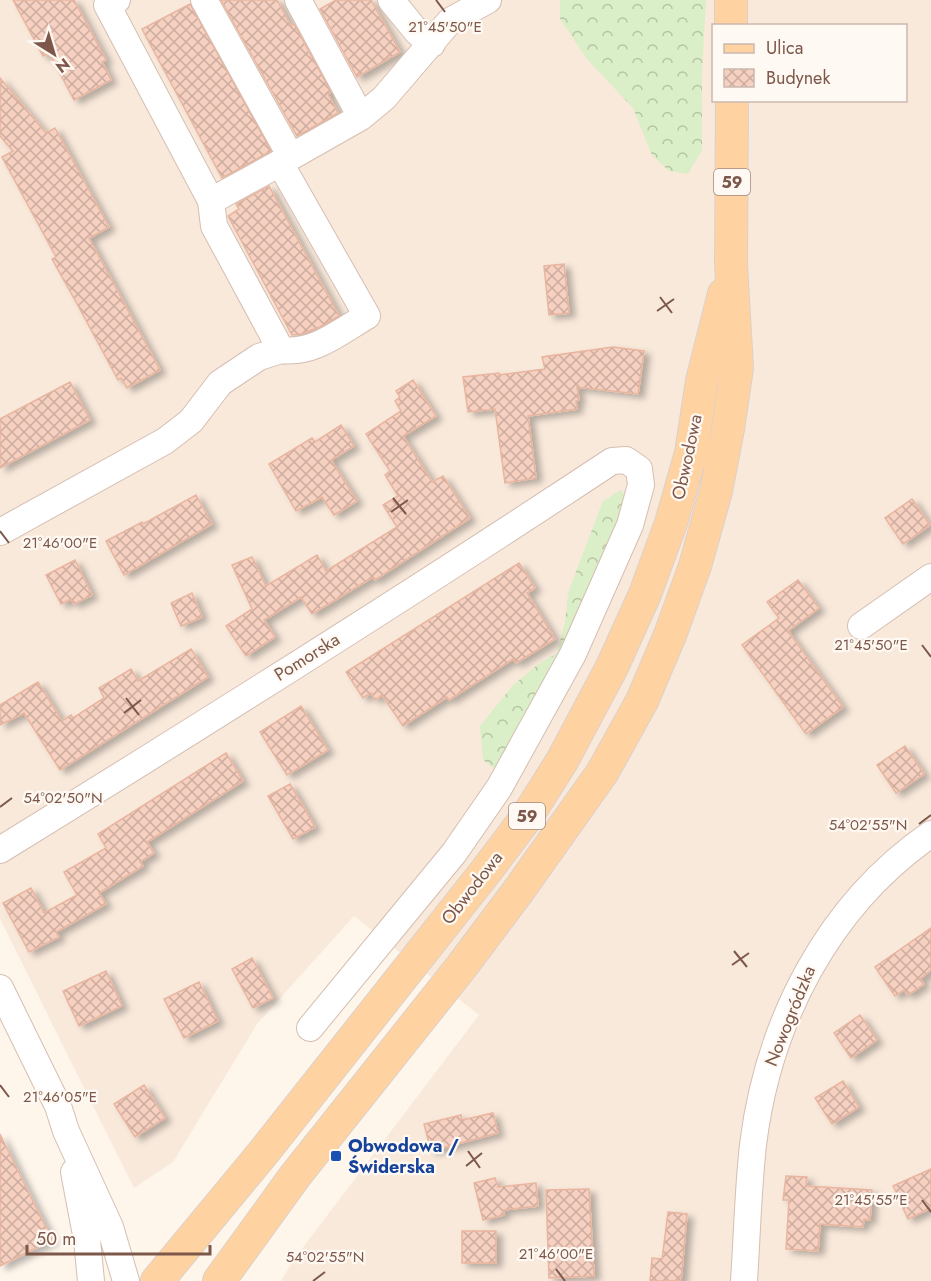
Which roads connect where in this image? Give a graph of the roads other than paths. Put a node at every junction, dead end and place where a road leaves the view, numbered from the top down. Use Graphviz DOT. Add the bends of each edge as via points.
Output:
graph roads {
  1 [pos="117,0"];
  2 [pos="204,0"];
  3 [pos="297,0"];
  4 [pos="391,0"];
  5 [pos="488,0"];
  6 [pos="731,0"];
  7 [pos="731,24"];
  8 [pos="432,44"];
  9 [pos="732,102"];
  10 [pos="361,117"];
  11 [pos="286,160"];
  12 [pos="212,201"];
  13 [pos="731,264"];
  14 [pos="281,350"];
  15 [pos="0,532"];
  16 [pos="931,577"];
  17 [pos="861,626"];
  18 [pos="931,834"];
  19 [pos="0,850"];
  20 [pos="0,988"];
  21 [pos="310,1028"];
  22 [pos="66,1131"];
  23 [pos="91,1281"];
  24 [pos="126,1281"];
  25 [pos="157,1281"];
  26 [pos="219,1281"];
  27 [pos="744,1281"];
  1 -- 12 [label="street" via="107,5"];
  2 -- 11 [label="street"];
  3 -- 10 [label="street"];
  4 -- 8 [label="street"];
  5 -- 8 [label="street" via="450,21"];
  6 -- 7 [label="main road"];
  8 -- 10 [label="street" via="384,98"];
  9 -- 13 [label="main road, Obwodowa / 59"];
  10 -- 11 [label="street"];
  11 -- 12 [label="street"];
  11 -- 14 [label="street" via="368,316 320,345 297,352"];
  12 -- 14 [label="street" via="214,226"];
  13 -- 25 [label="main road, Obwodowa / 59" via="672,523 612,667 562,761 486,871"];
  13 -- 26 [label="main road, Obwodowa / 59" via="737,368 716,491 695,566 642,701 602,773 519,890 302,1167"];
  14 -- 15 [label="street" via="259,357 220,384 191,421 165,441"];
  16 -- 17 [label="street"];
  18 -- 27 [label="street, Nowogródzka" via="882,876 835,926 814,959 786,1019 768,1071 753,1144"];
  19 -- 21 [label="street, Pomorska" via="476,551 612,460 626,460 639,469 642,485 630,525 573,654 499,788 454,853"];
  20 -- 22 [label="street" via="58,1106"];
  22 -- 23 [label="street"];
  22 -- 24 [label="street" via="110,1227"];
}
